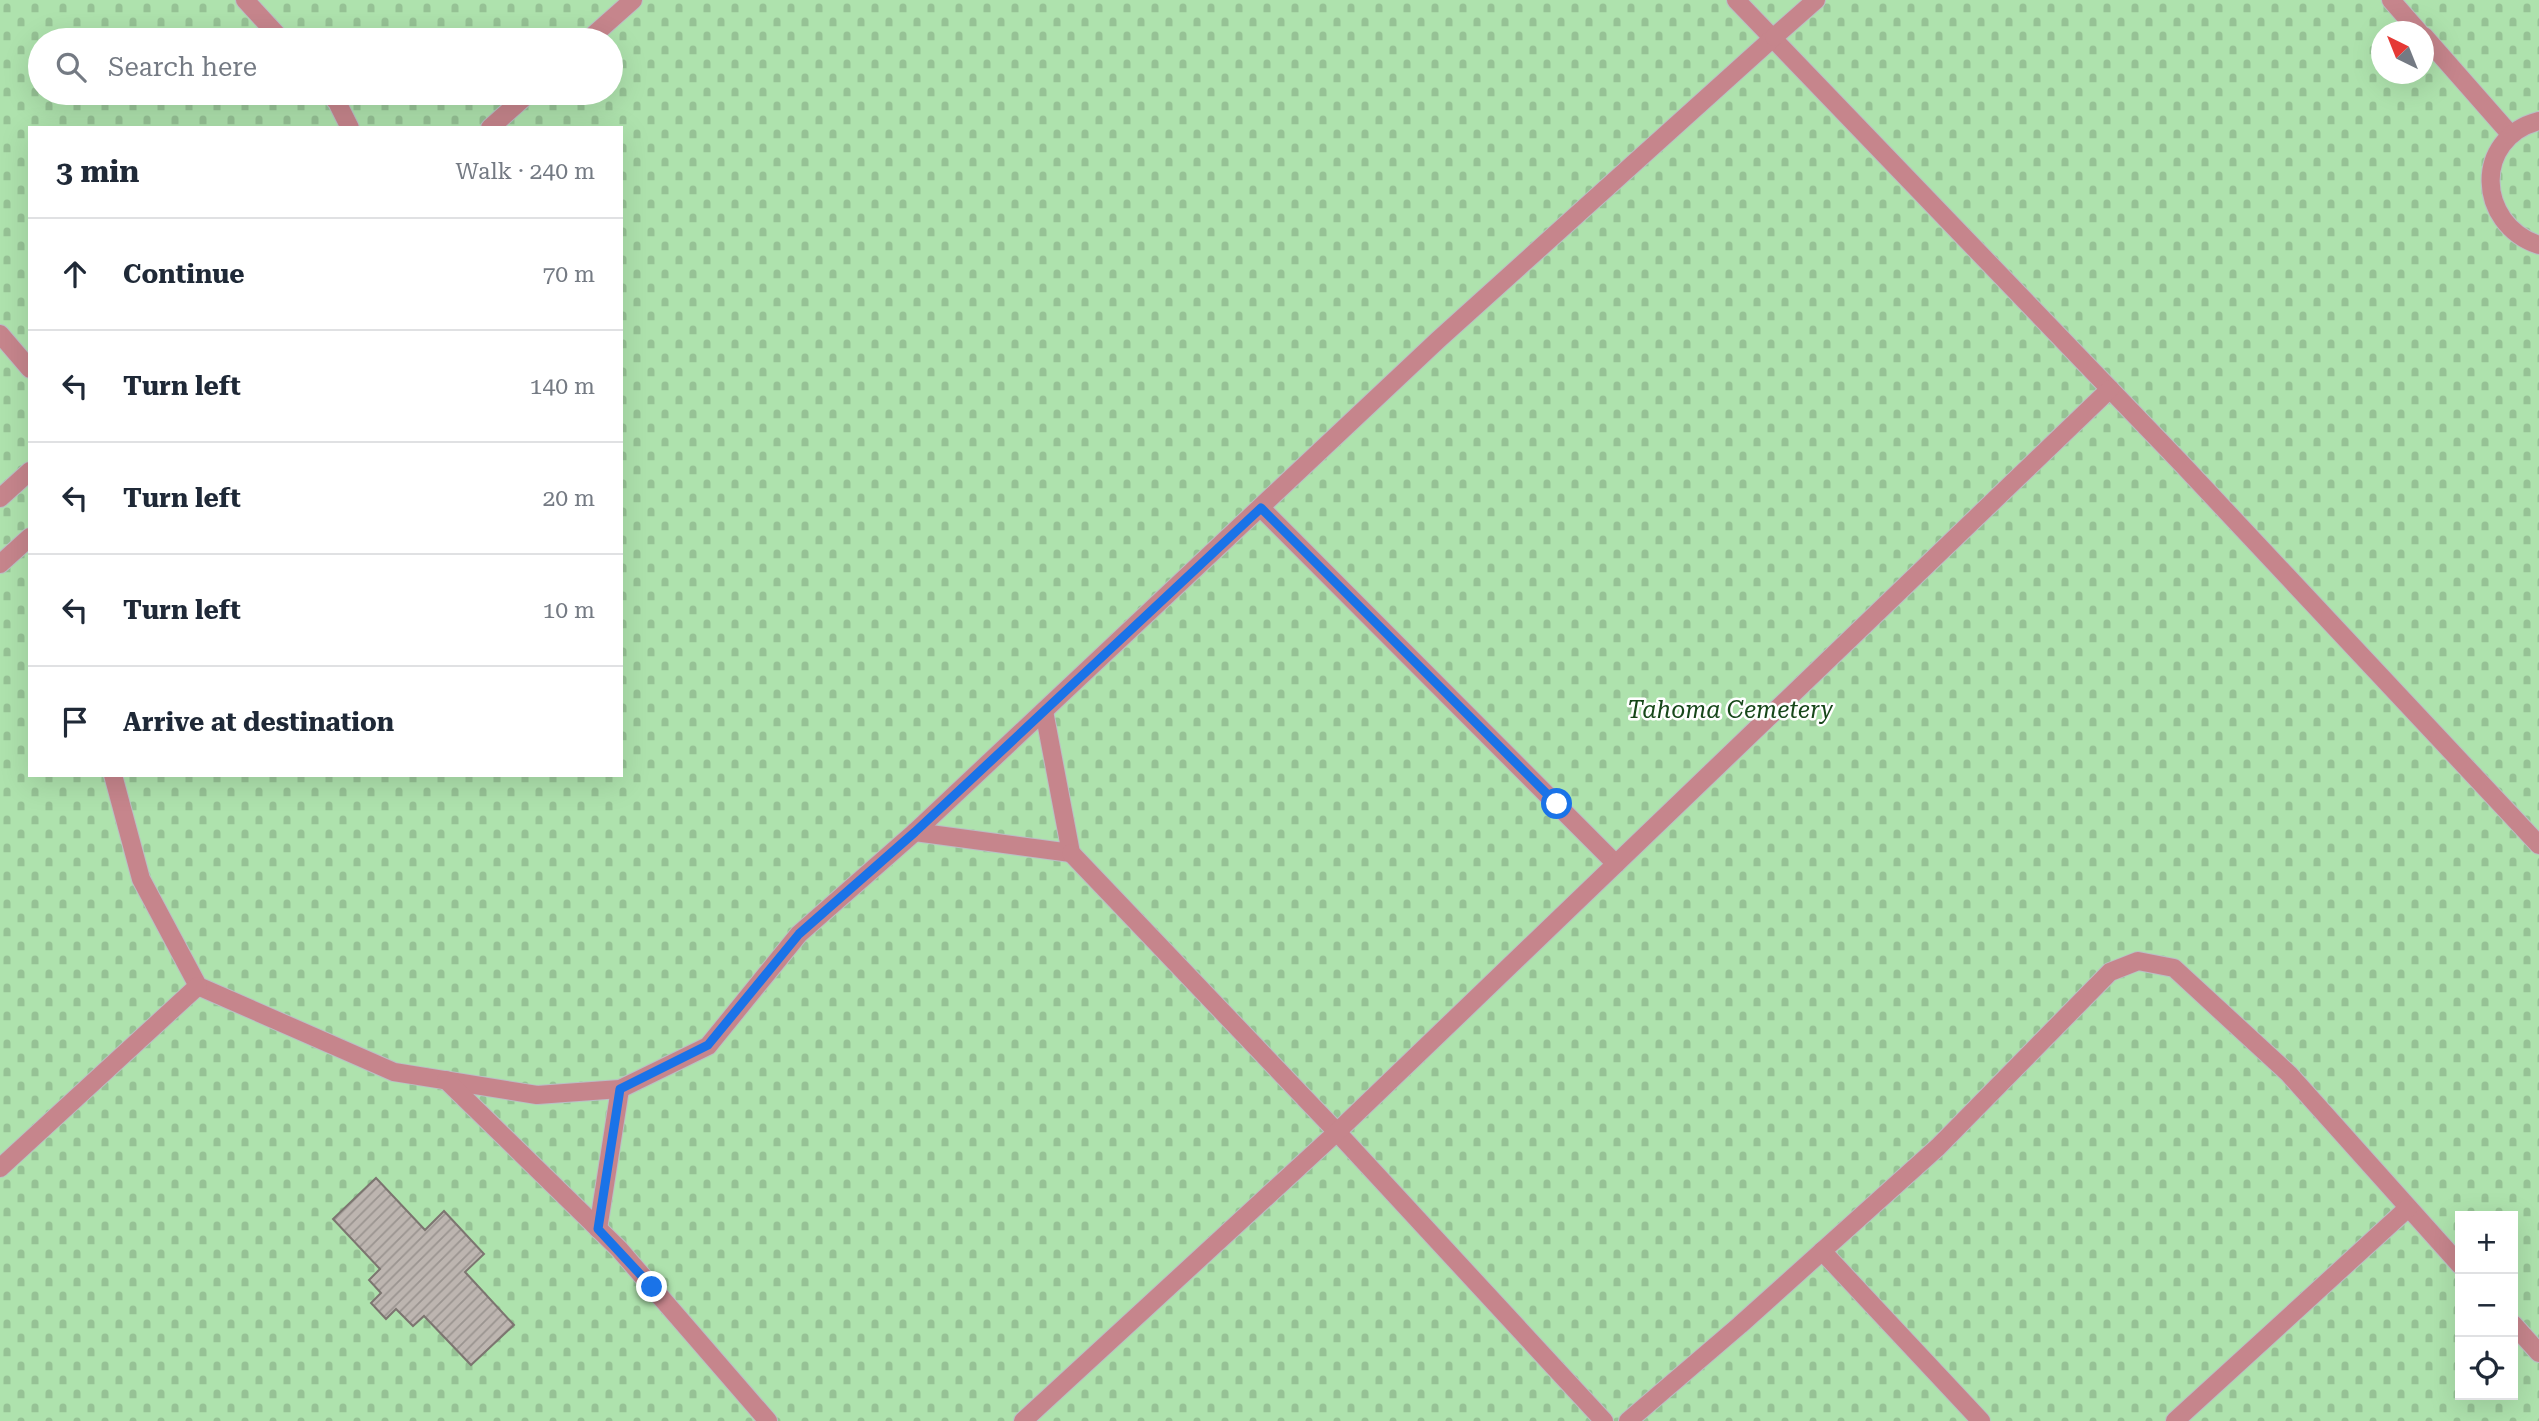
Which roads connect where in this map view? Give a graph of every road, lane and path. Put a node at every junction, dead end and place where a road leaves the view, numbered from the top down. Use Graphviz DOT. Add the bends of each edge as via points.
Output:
graph roads {
  1 [pos="246,0"];
  2 [pos="633,0"];
  3 [pos="1736,0"];
  4 [pos="1816,0"];
  5 [pos="2391,0"];
  6 [pos="2409,21"];
  7 [pos="271,28"];
  8 [pos="602,28"];
  9 [pos="1774,37"];
  10 [pos="2434,47"];
  11 [pos="338,105"];
  12 [pos="516,105"];
  13 [pos="2539,121"];
  14 [pos="349,126"];
  15 [pos="492,126"];
  16 [pos="2511,135"];
  17 [pos="2539,245"];
  18 [pos="0,334"];
  19 [pos="28,367"];
  20 [pos="2110,389"];
  21 [pos="28,473"];
  22 [pos="0,498"];
  23 [pos="1261,508"];
  24 [pos="28,539"];
  25 [pos="0,564"];
  26 [pos="1044,710"];
  27 [pos="114,777"];
  28 [pos="915,832"];
  29 [pos="2539,845"];
  30 [pos="1071,853"];
  31 [pos="1616,864"];
  32 [pos="198,986"];
  33 [pos="446,1080"];
  34 [pos="620,1089"];
  35 [pos="1337,1132"];
  36 [pos="0,1168"];
  37 [pos="2408,1208"];
  38 [pos="598,1229"];
  39 [pos="1822,1251"];
  40 [pos="2455,1260"];
  41 [pos="2518,1330"];
  42 [pos="2539,1353"];
  43 [pos="768,1421"];
  44 [pos="1023,1421"];
  45 [pos="1604,1421"];
  46 [pos="1628,1421"];
  47 [pos="1981,1421"];
  48 [pos="2175,1421"];
  1 -- 7 [label="street"];
  2 -- 8 [label="street"];
  3 -- 9 [label="street"];
  4 -- 9 [label="street"];
  5 -- 6 [label="street"];
  9 -- 20 [label="street"];
  9 -- 23 [label="street" via="1438,340"];
  10 -- 16 [label="street"];
  11 -- 14 [label="street"];
  12 -- 15 [label="street"];
  13 -- 16 [label="street"];
  16 -- 17 [label="street" via="2491,170 2496,211 2508,228"];
  18 -- 19 [label="street"];
  20 -- 29 [label="street"];
  20 -- 31 [label="street"];
  21 -- 22 [label="street"];
  23 -- 26 [label="street"];
  23 -- 31 [label="street"];
  24 -- 25 [label="street"];
  26 -- 28 [label="street"];
  26 -- 30 [label="street"];
  27 -- 32 [label="street" via="141,879"];
  28 -- 30 [label="street"];
  28 -- 34 [label="street" via="799,934 708,1045"];
  30 -- 35 [label="street"];
  31 -- 35 [label="street"];
  32 -- 33 [label="street" via="394,1072"];
  32 -- 36 [label="street"];
  33 -- 34 [label="street" via="537,1095"];
  33 -- 38 [label="street"];
  34 -- 38 [label="street"];
  35 -- 44 [label="street"];
  35 -- 45 [label="street"];
  37 -- 39 [label="street" via="2289,1074 2184,977 2174,968 2138,961 2110,972 1938,1147"];
  37 -- 40 [label="street"];
  37 -- 48 [label="street"];
  38 -- 43 [label="street"];
  39 -- 46 [label="street"];
  39 -- 47 [label="street"];
  41 -- 42 [label="street"];
}
